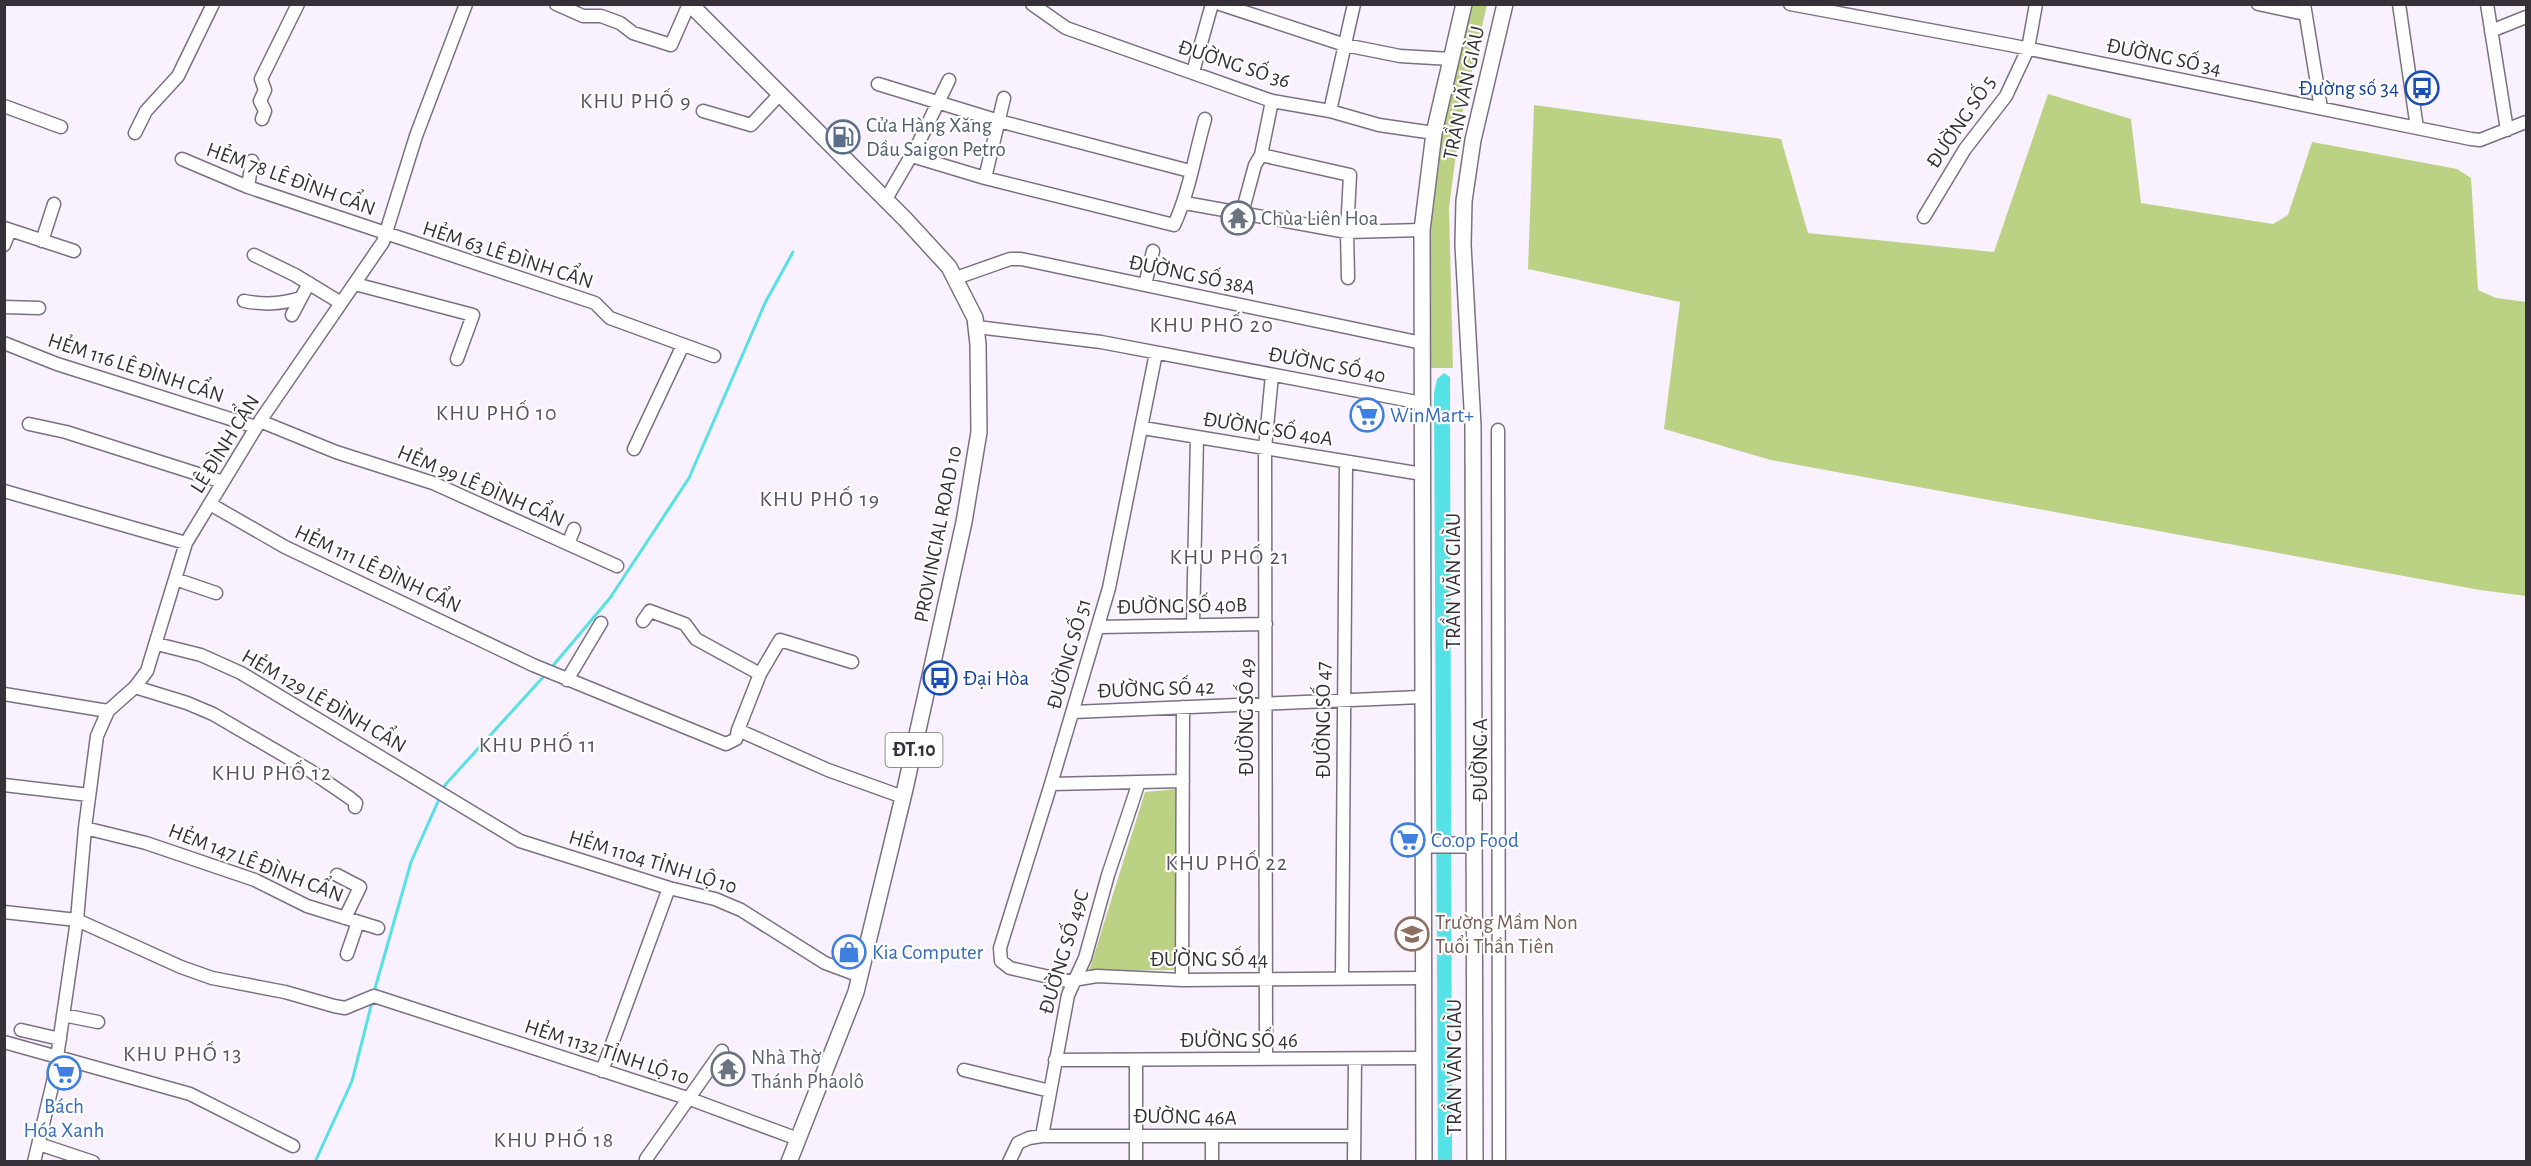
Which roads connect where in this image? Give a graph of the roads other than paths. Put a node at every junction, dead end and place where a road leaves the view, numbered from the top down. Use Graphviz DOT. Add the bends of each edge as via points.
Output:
graph roads {
  1 [pos="213,4"];
  2 [pos="298,4"];
  3 [pos="466,4"];
  4 [pos="556,4"];
  5 [pos="690,4"];
  6 [pos="1032,4"];
  7 [pos="1212,4"];
  8 [pos="1220,4"];
  9 [pos="1354,4"];
  10 [pos="1464,4"];
  11 [pos="1505,4"];
  12 [pos="1790,4"];
  13 [pos="2036,4"];
  14 [pos="2258,4"];
  15 [pos="2398,4"];
  16 [pos="2487,4"];
  17 [pos="1795,5"];
  18 [pos="2305,9"];
  19 [pos="1260,10"];
  20 [pos="2526,17"];
  21 [pos="2491,31"];
  22 [pos="1346,45"];
  23 [pos="2028,49"];
  24 [pos="1451,59"];
  25 [pos="1193,72"];
  26 [pos="949,80"];
  27 [pos="878,84"];
  28 [pos="780,94"];
  29 [pos="1004,98"];
  30 [pos="939,100"];
  31 [pos="1272,100"];
  32 [pos="4,106"];
  33 [pos="2321,108"];
  34 [pos="703,111"];
  35 [pos="1330,111"];
  36 [pos="262,119"];
  37 [pos="1205,119"];
  38 [pos="999,121"];
  39 [pos="2526,122"];
  40 [pos="61,127"];
  41 [pos="2417,128"];
  42 [pos="2507,130"];
  43 [pos="135,133"];
  44 [pos="1434,133"];
  45 [pos="1262,155"];
  46 [pos="912,156"];
  47 [pos="182,159"];
  48 [pos="252,161"];
  49 [pos="1190,171"];
  50 [pos="985,178"];
  51 [pos="248,187"];
  52 [pos="886,199"];
  53 [pos="1185,203"];
  54 [pos="54,204"];
  55 [pos="1242,213"];
  56 [pos="1924,217"];
  57 [pos="7,229"];
  58 [pos="1422,230"];
  59 [pos="1347,232"];
  60 [pos="386,235"];
  61 [pos="42,241"];
  62 [pos="4,245"];
  63 [pos="74,251"];
  64 [pos="1153,251"];
  65 [pos="254,255"];
  66 [pos="956,278"];
  67 [pos="1348,278"];
  68 [pos="309,283"];
  69 [pos="356,284"];
  70 [pos="1145,285"];
  71 [pos="301,298"];
  72 [pos="244,301"];
  73 [pos="341,303"];
  74 [pos="4,307"];
  75 [pos="39,308"];
  76 [pos="292,315"];
  77 [pos="976,327"];
  78 [pos="4,343"];
  79 [pos="1422,343"];
  80 [pos="683,345"];
  81 [pos="1156,353"];
  82 [pos="714,356"];
  83 [pos="457,359"];
  84 [pos="1272,375"];
  85 [pos="1422,403"];
  86 [pos="29,424"];
  87 [pos="258,424"];
  88 [pos="1143,428"];
  89 [pos="1498,430"];
  90 [pos="1197,437"];
  91 [pos="1265,448"];
  92 [pos="634,449"];
  93 [pos="1346,462"];
  94 [pos="1422,474"];
  95 [pos="223,482"];
  96 [pos="4,491"];
  97 [pos="210,504"];
  98 [pos="574,529"];
  99 [pos="186,543"];
  100 [pos="568,544"];
  101 [pos="617,566"];
  102 [pos="175,579"];
  103 [pos="216,593"];
  104 [pos="644,621"];
  105 [pos="602,623"];
  106 [pos="1266,624"];
  107 [pos="1193,625"];
  108 [pos="1098,627"];
  109 [pos="157,644"];
  110 [pos="852,662"];
  111 [pos="760,674"];
  112 [pos="562,678"];
  113 [pos="135,687"];
  114 [pos="4,693"];
  115 [pos="1421,697"];
  116 [pos="1343,700"];
  117 [pos="1266,704"];
  118 [pos="1183,707"];
  119 [pos="108,711"];
  120 [pos="1073,712"];
  121 [pos="738,730"];
  122 [pos="1183,781"];
  123 [pos="1139,782"];
  124 [pos="1052,784"];
  125 [pos="4,785"];
  126 [pos="89,795"];
  127 [pos="903,797"];
  128 [pos="355,807"];
  129 [pos="463,809"];
  130 [pos="85,828"];
  131 [pos="1426,845"];
  132 [pos="1469,845"];
  133 [pos="337,875"];
  134 [pos="669,888"];
  135 [pos="4,912"];
  136 [pos="345,918"];
  137 [pos="77,920"];
  138 [pos="358,922"];
  139 [pos="378,928"];
  140 [pos="347,954"];
  141 [pos="1001,961"];
  142 [pos="861,976"];
  143 [pos="1342,978"];
  144 [pos="1423,978"];
  145 [pos="1267,979"];
  146 [pos="1182,980"];
  147 [pos="1073,981"];
  148 [pos="63,1015"];
  149 [pos="98,1022"];
  150 [pos="21,1030"];
  151 [pos="60,1039"];
  152 [pos="4,1042"];
  153 [pos="722,1050"];
  154 [pos="57,1056"];
  155 [pos="1423,1058"];
  156 [pos="1266,1059"];
  157 [pos="1355,1059"];
  158 [pos="1055,1060"];
  159 [pos="1136,1060"];
  160 [pos="964,1070"];
  161 [pos="602,1071"];
  162 [pos="1050,1091"];
  163 [pos="690,1099"];
  164 [pos="1042,1136"];
  165 [pos="1136,1136"];
  166 [pos="1354,1136"];
  167 [pos="1212,1138"];
  168 [pos="798,1139"];
  169 [pos="39,1144"];
  170 [pos="293,1146"];
  171 [pos="646,1159"];
  172 [pos="34,1161"];
  173 [pos="93,1161"];
  174 [pos="789,1161"];
  175 [pos="1009,1161"];
  176 [pos="1136,1161"];
  177 [pos="1212,1161"];
  178 [pos="1354,1161"];
  179 [pos="1424,1161"];
  180 [pos="1475,1161"];
  181 [pos="1499,1161"];
  1 -- 43 [label="street" via="178,76 146,111"];
  2 -- 36 [label="street" via="261,79 265,90 260,101 265,111"];
  3 -- 60 [label="street, LÊ ĐÌNH CẨN" via="416,136"];
  4 -- 5 [label="street" via="583,16 601,16 633,33 671,45"];
  5 -- 28 [label="main road, PROVINCIAL ROAD 10 / ĐT.10"];
  6 -- 25 [label="street, ĐƯỜNG SỐ 36" via="1066,28"];
  7 -- 25 [label="street"];
  8 -- 19 [label="street"];
  9 -- 22 [label="street"];
  10 -- 24 [label="main road, TRẦN VĂN GIÀU"];
  11 -- 132 [label="main road, TRẦN VĂN GIÀU" via="1473,140 1464,201 1464,284 1473,435"];
  12 -- 17 [label="street, ĐƯỜNG SỐ 34"];
  13 -- 23 [label="street"];
  14 -- 18 [label="street"];
  15 -- 41 [label="street"];
  16 -- 21 [label="street"];
  17 -- 23 [label="street, ĐƯỜNG SỐ 34"];
  18 -- 33 [label="street"];
  19 -- 22 [label="street"];
  20 -- 21 [label="street"];
  21 -- 42 [label="street"];
  22 -- 24 [label="street" via="1400,56"];
  22 -- 35 [label="street"];
  23 -- 33 [label="street, ĐƯỜNG SỐ 34"];
  23 -- 56 [label="street, ĐƯỜNG SỐ 5" via="2006,96 1965,149"];
  24 -- 44 [label="main road, TRẦN VĂN GIÀU"];
  25 -- 31 [label="street, ĐƯỜNG SỐ 36"];
  26 -- 30 [label="street"];
  27 -- 30 [label="street"];
  28 -- 34 [label="street" via="751,124"];
  28 -- 52 [label="main road, PROVINCIAL ROAD 10 / ĐT.10"];
  29 -- 38 [label="street"];
  30 -- 38 [label="street"];
  30 -- 46 [label="street"];
  31 -- 35 [label="street, ĐƯỜNG SỐ 36"];
  31 -- 45 [label="street"];
  32 -- 40 [label="street"];
  33 -- 41 [label="street, ĐƯỜNG SỐ 34"];
  35 -- 44 [label="street, ĐƯỜNG SỐ 36" via="1379,126"];
  37 -- 49 [label="street"];
  38 -- 49 [label="street"];
  38 -- 50 [label="street"];
  39 -- 42 [label="street, ĐƯỜNG SỐ 34"];
  41 -- 42 [label="street, ĐƯỜNG SỐ 34" via="2480,140"];
  44 -- 58 [label="main road, TRẦN VĂN GIÀU"];
  45 -- 55 [label="street" via="1255,165"];
  45 -- 59 [label="street" via="1350,175"];
  46 -- 50 [label="street"];
  46 -- 52 [label="street"];
  47 -- 51 [label="street, HẺM 78 LÊ ĐÌNH CẨN"];
  48 -- 51 [label="street"];
  49 -- 53 [label="street"];
  50 -- 53 [label="street" via="1174,225"];
  51 -- 60 [label="street, HẺM 78 LÊ ĐÌNH CẨN"];
  52 -- 66 [label="main road, PROVINCIAL ROAD 10 / ĐT.10"];
  53 -- 55 [label="street"];
  54 -- 61 [label="street"];
  55 -- 59 [label="street"];
  57 -- 61 [label="street"];
  57 -- 62 [label="street"];
  58 -- 59 [label="street"];
  58 -- 79 [label="main road, TRẦN VĂN GIÀU"];
  59 -- 67 [label="street"];
  60 -- 69 [label="street, LÊ ĐÌNH CẨN"];
  60 -- 80 [label="street, HẺM 63 LÊ ĐÌNH CẨN" via="595,303 610,318"];
  61 -- 63 [label="street"];
  64 -- 70 [label="street"];
  65 -- 68 [label="street"];
  66 -- 70 [label="street, ĐƯỜNG SỐ 38A" via="1015,258"];
  66 -- 77 [label="main road, PROVINCIAL ROAD 10 / ĐT.10"];
  68 -- 71 [label="street"];
  68 -- 73 [label="street"];
  69 -- 73 [label="street, LÊ ĐÌNH CẨN"];
  69 -- 83 [label="street" via="473,315"];
  70 -- 79 [label="street, ĐƯỜNG SỐ 38A"];
  71 -- 72 [label="street" via="265,305"];
  71 -- 76 [label="street"];
  73 -- 87 [label="street, LÊ ĐÌNH CẨN"];
  74 -- 75 [label="street"];
  77 -- 81 [label="street, ĐƯỜNG SỐ 40" via="1101,342"];
  77 -- 127 [label="main road, PROVINCIAL ROAD 10 / ĐT.10" via="979,432 958,557"];
  78 -- 87 [label="street, HẺM 116 LÊ ĐÌNH CẨN" via="57,364"];
  79 -- 85 [label="main road, TRẦN VĂN GIÀU"];
  80 -- 82 [label="street, HẺM 63 LÊ ĐÌNH CẨN"];
  80 -- 92 [label="street"];
  81 -- 84 [label="street, ĐƯỜNG SỐ 40"];
  81 -- 88 [label="street, ĐƯỜNG SỐ 51"];
  84 -- 85 [label="street, ĐƯỜNG SỐ 40"];
  84 -- 91 [label="street, ĐƯỜNG SỐ 49"];
  85 -- 94 [label="main road, TRẦN VĂN GIÀU"];
  86 -- 95 [label="street"];
  87 -- 95 [label="street, LÊ ĐÌNH CẨN"];
  87 -- 100 [label="street, HẺM 99 LÊ ĐÌNH CẨN" via="434,483"];
  88 -- 90 [label="street, ĐƯỜNG SỐ 40A"];
  88 -- 108 [label="street, ĐƯỜNG SỐ 51"];
  89 -- 181 [label="street, ĐƯỜNG A"];
  90 -- 91 [label="street, ĐƯỜNG SỐ 40A"];
  90 -- 107 [label="street"];
  91 -- 93 [label="street, ĐƯỜNG SỐ 40A"];
  91 -- 106 [label="street, ĐƯỜNG SỐ 49"];
  93 -- 94 [label="street, ĐƯỜNG SỐ 40A"];
  93 -- 116 [label="street, ĐƯỜNG SỐ 47"];
  94 -- 115 [label="main road, TRẦN VĂN GIÀU"];
  95 -- 97 [label="street, LÊ ĐÌNH CẨN"];
  96 -- 99 [label="street"];
  97 -- 99 [label="street, LÊ ĐÌNH CẨN"];
  97 -- 112 [label="street, HẺM 111 LÊ ĐÌNH CẨN" via="285,547"];
  98 -- 100 [label="street"];
  99 -- 102 [label="street, LÊ ĐÌNH CẨN"];
  100 -- 101 [label="street, HẺM 99 LÊ ĐÌNH CẨN"];
  102 -- 103 [label="street"];
  102 -- 109 [label="street, LÊ ĐÌNH CẨN"];
  104 -- 111 [label="street" via="650,611 670,616 690,627 696,639"];
  105 -- 112 [label="street"];
  106 -- 107 [label="street, ĐƯỜNG SỐ 40B"];
  106 -- 117 [label="street, ĐƯỜNG SỐ 49"];
  107 -- 108 [label="street, ĐƯỜNG SỐ 40B"];
  108 -- 120 [label="street, ĐƯỜNG SỐ 51"];
  109 -- 113 [label="street, LÊ ĐÌNH CẨN" via="147,671"];
  109 -- 129 [label="street, HẺM 129 LÊ ĐÌNH CẨN" via="201,655 241,673"];
  110 -- 111 [label="street" via="780,640"];
  111 -- 121 [label="street"];
  112 -- 121 [label="street, HẺM 111 LÊ ĐÌNH CẨN" via="726,744 736,739"];
  113 -- 119 [label="street, LÊ ĐÌNH CẨN"];
  113 -- 128 [label="street" via="213,714 309,770 350,798"];
  114 -- 119 [label="street"];
  115 -- 116 [label="street, ĐƯỜNG SỐ 42"];
  115 -- 131 [label="main road, TRẦN VĂN GIÀU"];
  116 -- 117 [label="street, ĐƯỜNG SỐ 42"];
  116 -- 143 [label="street, ĐƯỜNG SỐ 47"];
  117 -- 118 [label="street, ĐƯỜNG SỐ 42"];
  117 -- 145 [label="street, ĐƯỜNG SỐ 49"];
  118 -- 120 [label="street, ĐƯỜNG SỐ 42"];
  118 -- 122 [label="street"];
  119 -- 126 [label="street, LÊ ĐÌNH CẨN" via="97,736"];
  120 -- 124 [label="street, ĐƯỜNG SỐ 51"];
  121 -- 127 [label="street" via="828,770"];
  122 -- 123 [label="street"];
  122 -- 146 [label="street"];
  123 -- 124 [label="street"];
  123 -- 147 [label="street, ĐƯỜNG SỐ 49C" via="1085,958"];
  124 -- 141 [label="street, ĐƯỜNG SỐ 51" via="1000,948"];
  125 -- 126 [label="street"];
  126 -- 130 [label="street, LÊ ĐÌNH CẨN"];
  127 -- 142 [label="main road, PROVINCIAL ROAD 10 / ĐT.10"];
  129 -- 134 [label="street, HẺM 1104 TỈNH LỘ 10" via="520,841"];
  130 -- 136 [label="street, HẺM 147 LÊ ĐÌNH CẨN" via="146,843 255,880 307,906"];
  130 -- 137 [label="street, LÊ ĐÌNH CẨN"];
  131 -- 132 [label="main road"];
  131 -- 144 [label="main road, TRẦN VĂN GIÀU"];
  132 -- 180 [label="main road, TRẦN VĂN GIÀU"];
  133 -- 136 [label="street" via="360,887"];
  134 -- 142 [label="street, HẺM 1104 TỈNH LỘ 10" via="741,910 825,963"];
  134 -- 161 [label="street"];
  135 -- 137 [label="street"];
  136 -- 138 [label="street, HẺM 147 LÊ ĐÌNH CẨN"];
  137 -- 148 [label="street, LÊ ĐÌNH CẨN"];
  137 -- 161 [label="street, HẺM 1132 TỈNH LỘ 10" via="212,978 345,1008 374,996"];
  138 -- 139 [label="street, HẺM 147 LÊ ĐÌNH CẨN"];
  138 -- 140 [label="street"];
  141 -- 147 [label="street, ĐƯỜNG SỐ 44" via="1010,969"];
  142 -- 168 [label="main road, PROVINCIAL ROAD 10 / ĐT.10"];
  143 -- 144 [label="street, ĐƯỜNG SỐ 44"];
  143 -- 145 [label="street, ĐƯỜNG SỐ 44"];
  144 -- 155 [label="main road, TRẦN VĂN GIÀU"];
  145 -- 146 [label="street, ĐƯỜNG SỐ 44"];
  145 -- 156 [label="street, ĐƯỜNG SỐ 49"];
  146 -- 147 [label="street, ĐƯỜNG SỐ 44" via="1097,976"];
  147 -- 158 [label="street, ĐƯỜNG SỐ 49C"];
  148 -- 149 [label="street"];
  148 -- 151 [label="street, LÊ ĐÌNH CẨN"];
  150 -- 151 [label="street"];
  151 -- 154 [label="street, LÊ ĐÌNH CẨN"];
  152 -- 154 [label="street"];
  153 -- 163 [label="street"];
  154 -- 169 [label="street, LÊ ĐÌNH CẨN"];
  154 -- 170 [label="street" via="190,1094"];
  155 -- 157 [label="street, ĐƯỜNG SỐ 46"];
  155 -- 179 [label="main road, TRẦN VĂN GIÀU"];
  156 -- 157 [label="street, ĐƯỜNG SỐ 46"];
  156 -- 159 [label="street, ĐƯỜNG SỐ 46"];
  157 -- 166 [label="street"];
  158 -- 159 [label="street, ĐƯỜNG SỐ 46"];
  158 -- 162 [label="street, ĐƯỜNG SỐ 49C"];
  159 -- 165 [label="street"];
  160 -- 162 [label="street"];
  161 -- 163 [label="street, HẺM 1132 TỈNH LỘ 10"];
  162 -- 164 [label="street, ĐƯỜNG SỐ 49C"];
  163 -- 168 [label="street, HẺM 1132 TỈNH LỘ 10"];
  163 -- 171 [label="street"];
  164 -- 165 [label="street, ĐƯỜNG 46A"];
  164 -- 175 [label="street, ĐƯỜNG 46A" via="1017,1143"];
  165 -- 167 [label="street, ĐƯỜNG 46A"];
  165 -- 176 [label="street"];
  166 -- 167 [label="street, ĐƯỜNG 46A"];
  166 -- 178 [label="street"];
  167 -- 177 [label="street"];
  168 -- 174 [label="main road, PROVINCIAL ROAD 10 / ĐT.10"];
  169 -- 172 [label="street, LÊ ĐÌNH CẨN"];
  169 -- 173 [label="street"];
}
